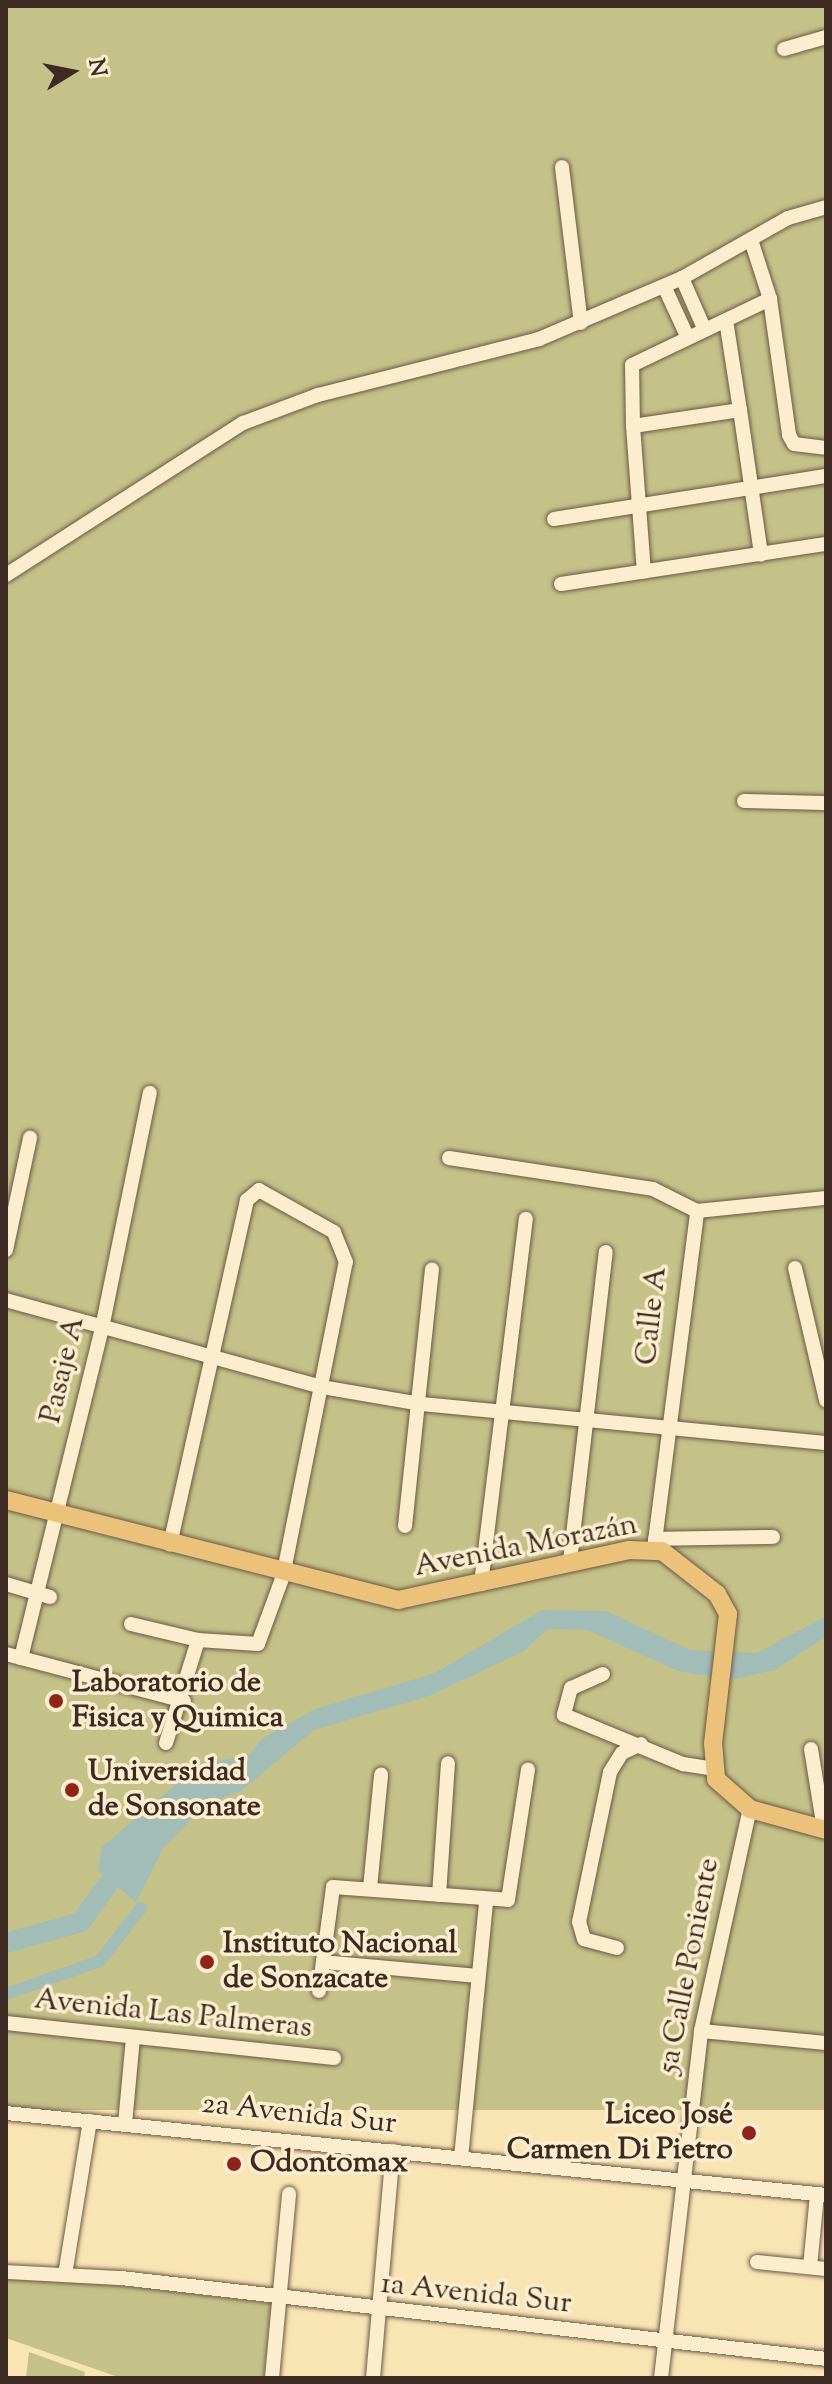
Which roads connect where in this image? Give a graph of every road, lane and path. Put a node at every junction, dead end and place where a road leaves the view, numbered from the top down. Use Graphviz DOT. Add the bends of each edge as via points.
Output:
graph roads {
  1 [pos="826,37"];
  2 [pos="784,49"];
  3 [pos="562,167"];
  4 [pos="826,207"];
  5 [pos="751,240"];
  6 [pos="682,278"];
  7 [pos="664,286"];
  8 [pos="770,299"];
  9 [pos="726,320"];
  10 [pos="581,323"];
  11 [pos="704,328"];
  12 [pos="687,336"];
  13 [pos="740,410"];
  14 [pos="633,426"];
  15 [pos="826,448"];
  16 [pos="826,476"];
  17 [pos="752,491"];
  18 [pos="638,508"];
  19 [pos="554,519"];
  20 [pos="826,544"];
  21 [pos="761,554"];
  22 [pos="644,572"];
  23 [pos="6,575"];
  24 [pos="561,584"];
  25 [pos="744,801"];
  26 [pos="826,803"];
  27 [pos="150,1093"];
  28 [pos="30,1138"];
  29 [pos="449,1158"];
  30 [pos="826,1198"];
  31 [pos="697,1211"];
  32 [pos="526,1219"];
  33 [pos="6,1250"];
  34 [pos="606,1252"];
  35 [pos="795,1268"];
  36 [pos="432,1269"];
  37 [pos="6,1300"];
  38 [pos="102,1328"];
  39 [pos="211,1357"];
  40 [pos="322,1387"];
  41 [pos="826,1400"];
  42 [pos="421,1404"];
  43 [pos="505,1413"];
  44 [pos="589,1423"];
  45 [pos="667,1430"];
  46 [pos="826,1443"];
  47 [pos="6,1500"];
  48 [pos="57,1514"];
  49 [pos="405,1526"];
  50 [pos="773,1537"];
  51 [pos="655,1544"];
  52 [pos="170,1545"];
  53 [pos="570,1561"];
  54 [pos="283,1576"];
  55 [pos="6,1584"];
  56 [pos="481,1584"];
  57 [pos="44,1595"];
  58 [pos="131,1624"];
  59 [pos="198,1640"];
  60 [pos="14,1656"];
  61 [pos="603,1674"];
  62 [pos="184,1701"];
  63 [pos="166,1743"];
  64 [pos="641,1744"];
  65 [pos="811,1749"];
  66 [pos="448,1763"];
  67 [pos="713,1769"];
  68 [pos="528,1770"];
  69 [pos="381,1775"];
  70 [pos="750,1809"];
  71 [pos="825,1830"];
  72 [pos="370,1888"];
  73 [pos="439,1895"];
  74 [pos="486,1901"];
  75 [pos="617,1948"];
  76 [pos="323,1962"];
  77 [pos="476,1976"];
  78 [pos="319,1991"];
  79 [pos="6,2023"];
  80 [pos="701,2031"];
  81 [pos="133,2037"];
  82 [pos="826,2043"];
  83 [pos="334,2058"];
  84 [pos="6,2113"];
  85 [pos="90,2121"];
  86 [pos="125,2124"];
  87 [pos="393,2151"];
  88 [pos="461,2158"];
  89 [pos="682,2181"];
  90 [pos="289,2194"];
  91 [pos="822,2194"];
  92 [pos="757,2262"];
  93 [pos="810,2267"];
  94 [pos="826,2269"];
  95 [pos="6,2272"];
  96 [pos="65,2275"];
  97 [pos="279,2298"];
  98 [pos="379,2311"];
  99 [pos="664,2342"];
  100 [pos="826,2359"];
  101 [pos="272,2378"];
  102 [pos="373,2378"];
  103 [pos="661,2378"];
  1 -- 2 [label="street"];
  3 -- 10 [label="street"];
  4 -- 5 [label="street"];
  5 -- 6 [label="street"];
  5 -- 8 [label="street"];
  6 -- 7 [label="street"];
  6 -- 11 [label="street"];
  7 -- 10 [label="street"];
  7 -- 12 [label="street"];
  8 -- 9 [label="street"];
  8 -- 15 [label="street" via="789,435 794,444"];
  9 -- 11 [label="street"];
  9 -- 13 [label="street"];
  10 -- 23 [label="street" via="243,423"];
  11 -- 12 [label="street"];
  12 -- 14 [label="street" via="632,365"];
  13 -- 14 [label="street"];
  13 -- 17 [label="street"];
  14 -- 18 [label="street"];
  16 -- 17 [label="street"];
  17 -- 18 [label="street"];
  17 -- 21 [label="street"];
  18 -- 19 [label="street"];
  18 -- 22 [label="street"];
  20 -- 21 [label="street"];
  21 -- 22 [label="street"];
  22 -- 24 [label="street"];
  25 -- 26 [label="street"];
  27 -- 38 [label="street, Pasaje A"];
  28 -- 33 [label="street"];
  29 -- 31 [label="street" via="653,1189"];
  30 -- 31 [label="street"];
  31 -- 45 [label="street, Calle A"];
  32 -- 43 [label="street"];
  34 -- 44 [label="street"];
  35 -- 41 [label="street"];
  36 -- 42 [label="street"];
  37 -- 38 [label="street"];
  38 -- 39 [label="street"];
  38 -- 48 [label="street, Pasaje A"];
  39 -- 40 [label="street"];
  39 -- 40 [label="street" via="247,1200 259,1190 342,1240 346,1262"];
  39 -- 52 [label="street"];
  40 -- 42 [label="street"];
  40 -- 54 [label="street"];
  42 -- 43 [label="street"];
  42 -- 49 [label="street"];
  43 -- 44 [label="street"];
  43 -- 56 [label="street"];
  44 -- 45 [label="street"];
  44 -- 53 [label="street"];
  45 -- 46 [label="street"];
  45 -- 51 [label="street, Calle A"];
  47 -- 48 [label="main road, Avenida Morazán"];
  48 -- 52 [label="main road, Avenida Morazán"];
  48 -- 57 [label="street, Pasaje A"];
  50 -- 51 [label="street"];
  51 -- 53 [label="main road, Avenida Morazán"];
  51 -- 67 [label="main road, Avenida Morazán" via="717,1594 728,1614"];
  52 -- 54 [label="main road, Avenida Morazán"];
  53 -- 56 [label="main road, Avenida Morazán"];
  54 -- 56 [label="main road, Avenida Morazán" via="398,1600"];
  54 -- 59 [label="street" via="258,1644"];
  55 -- 57 [label="street"];
  57 -- 60 [label="street, Pasaje A"];
  58 -- 59 [label="street"];
  59 -- 62 [label="street"];
  60 -- 62 [label="street"];
  61 -- 64 [label="street" via="571,1688 564,1715"];
  62 -- 63 [label="street"];
  64 -- 67 [label="street" via="683,1764"];
  64 -- 75 [label="street" via="622,1753 610,1772 579,1922 584,1939"];
  65 -- 71 [label="street"];
  66 -- 73 [label="street"];
  67 -- 70 [label="main road" via="723,1790"];
  68 -- 74 [label="street" via="512,1893 508,1900"];
  69 -- 72 [label="street"];
  70 -- 71 [label="main road"];
  70 -- 80 [label="street, 5a Calle Poniente"];
  72 -- 73 [label="street"];
  72 -- 76 [label="street" via="333,1887"];
  73 -- 74 [label="street"];
  74 -- 77 [label="street"];
  76 -- 77 [label="street"];
  76 -- 78 [label="street"];
  77 -- 88 [label="street"];
  79 -- 81 [label="street, Avenida Las Palmeras"];
  80 -- 82 [label="street"];
  80 -- 89 [label="street, 5a Calle Poniente"];
  81 -- 83 [label="street, Avenida Las Palmeras"];
  81 -- 86 [label="street"];
  84 -- 85 [label="street, 2a Avenida Sur"];
  85 -- 86 [label="street, 2a Avenida Sur"];
  85 -- 96 [label="street"];
  86 -- 87 [label="street, 2a Avenida Sur"];
  87 -- 88 [label="street, 2a Avenida Sur"];
  87 -- 98 [label="street"];
  88 -- 89 [label="street, 2a Avenida Sur"];
  89 -- 91 [label="street, 2a Avenida Sur"];
  89 -- 99 [label="street, 5a Calle Poniente"];
  90 -- 97 [label="street"];
  91 -- 93 [label="street"];
  92 -- 93 [label="street"];
  93 -- 94 [label="street"];
  95 -- 96 [label="street, 1a Avenida Sur"];
  96 -- 97 [label="street, 1a Avenida Sur"];
  97 -- 98 [label="street, 1a Avenida Sur"];
  97 -- 101 [label="street"];
  98 -- 99 [label="street, 1a Avenida Sur"];
  98 -- 102 [label="street"];
  99 -- 100 [label="street, 1a Avenida Sur"];
  99 -- 103 [label="street, 5a Calle Poniente"];
}
